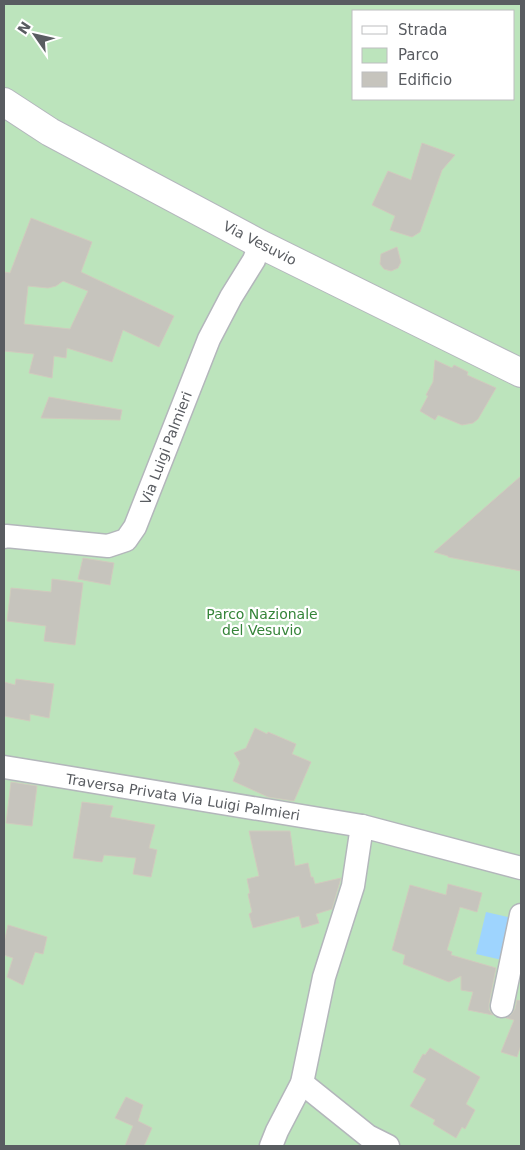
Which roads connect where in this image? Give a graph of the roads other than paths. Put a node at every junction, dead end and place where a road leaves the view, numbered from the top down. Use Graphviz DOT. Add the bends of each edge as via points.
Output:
graph roads {
  1 [pos="4,102"];
  2 [pos="260,244"];
  3 [pos="521,373"];
  4 [pos="4,537"];
  5 [pos="4,767"];
  6 [pos="362,826"];
  7 [pos="521,868"];
  8 [pos="521,915"];
  9 [pos="502,1006"];
  10 [pos="302,1082"];
  11 [pos="271,1146"];
  12 [pos="388,1146"];
  1 -- 2 [label="street, Via Vesuvio" via="50,132"];
  2 -- 3 [label="street, Via Vesuvio"];
  2 -- 4 [label="street, Via Luigi Palmieri" via="209,339 135,528 126,540 108,546"];
  5 -- 6 [label="street, Traversa Privata Via Luigi Palmieri"];
  6 -- 7 [label="street, Traversa Privata Via Luigi Palmieri"];
  6 -- 10 [label="street" via="352,886 324,977"];
  8 -- 9 [label="street"];
  10 -- 11 [label="street"];
  10 -- 12 [label="street" via="368,1136"];
}
